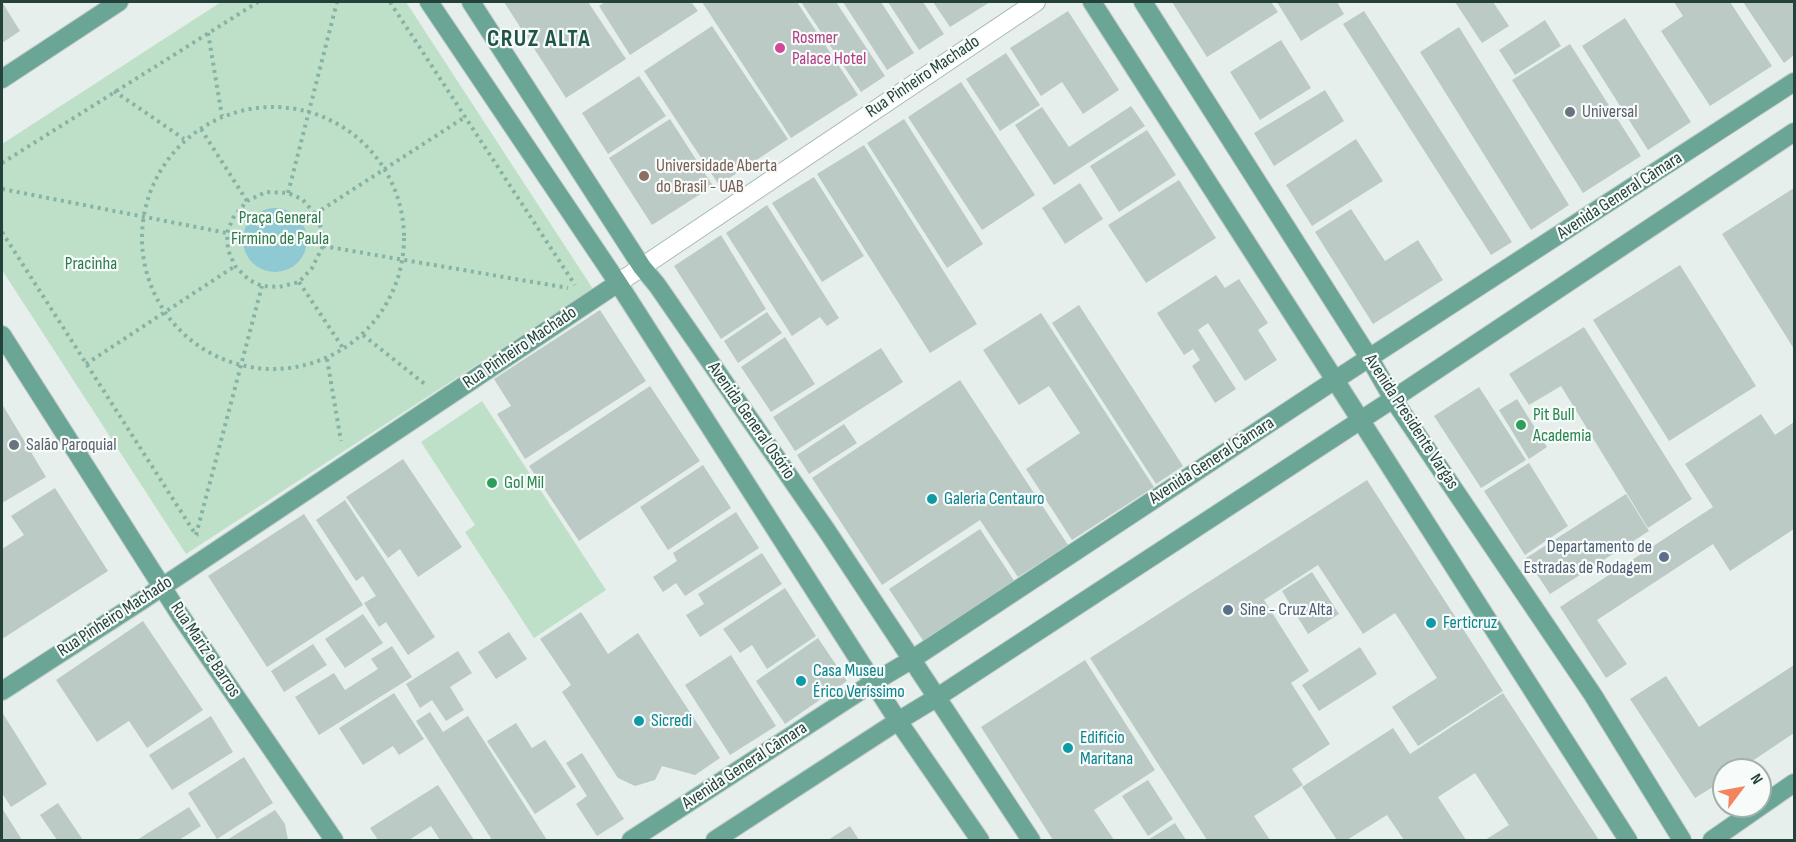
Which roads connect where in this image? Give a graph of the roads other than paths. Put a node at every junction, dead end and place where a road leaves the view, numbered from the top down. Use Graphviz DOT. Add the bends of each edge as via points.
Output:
graph roads {
  1 [pos="119,2"];
  2 [pos="429,2"];
  3 [pos="471,2"];
  4 [pos="1035,2"];
  5 [pos="1092,2"];
  6 [pos="1143,2"];
  7 [pos="2,79"];
  8 [pos="1794,81"];
  9 [pos="1794,132"];
  10 [pos="642,267"];
  11 [pos="618,283"];
  12 [pos="2,335"];
  13 [pos="1370,359"];
  14 [pos="1335,380"];
  15 [pos="1393,399"];
  16 [pos="1360,420"];
  17 [pos="162,586"];
  18 [pos="911,660"];
  19 [pos="874,682"];
  20 [pos="2,691"];
  21 [pos="936,698"];
  22 [pos="898,721"];
  23 [pos="1794,783"];
  24 [pos="334,840"];
  25 [pos="631,840"];
  26 [pos="715,840"];
  27 [pos="980,840"];
  28 [pos="1031,840"];
  29 [pos="1628,840"];
  30 [pos="1682,840"];
  31 [pos="1712,840"];
  1 -- 7 [label="main road"];
  2 -- 11 [label="main road, Avenida General Osório"];
  3 -- 10 [label="main road, Avenida General Osório"];
  4 -- 10 [label="street, Rua Pinheiro Machado"];
  5 -- 14 [label="main road"];
  6 -- 13 [label="main road, Avenida Presidente Vargas"];
  8 -- 13 [label="main road, Avenida General Câmara"];
  9 -- 15 [label="main road"];
  10 -- 11 [label="street, Rua Pinheiro Machado"];
  10 -- 18 [label="main road, Avenida General Osório" via="820,521"];
  11 -- 17 [label="main road, Rua Pinheiro Machado"];
  11 -- 19 [label="main road, Avenida General Osório"];
  12 -- 17 [label="main road, Rua Mariz e Barros"];
  13 -- 14 [label="main road, Avenida General Câmara"];
  13 -- 15 [label="main road, Avenida Presidente Vargas"];
  14 -- 16 [label="main road"];
  14 -- 18 [label="main road, Avenida General Câmara"];
  15 -- 16 [label="main road"];
  15 -- 30 [label="main road, Avenida Presidente Vargas" via="1593,695"];
  16 -- 21 [label="main road"];
  16 -- 29 [label="main road"];
  17 -- 20 [label="main road, Rua Pinheiro Machado"];
  17 -- 24 [label="main road, Rua Mariz e Barros"];
  18 -- 19 [label="main road, Avenida General Câmara"];
  18 -- 21 [label="main road, Avenida General Osório"];
  19 -- 22 [label="main road, Avenida General Osório"];
  19 -- 25 [label="main road, Avenida General Câmara"];
  21 -- 22 [label="main road"];
  21 -- 28 [label="main road, Avenida General Osório"];
  22 -- 26 [label="main road"];
  22 -- 27 [label="main road, Avenida General Osório"];
  23 -- 31 [label="main road"];
}
